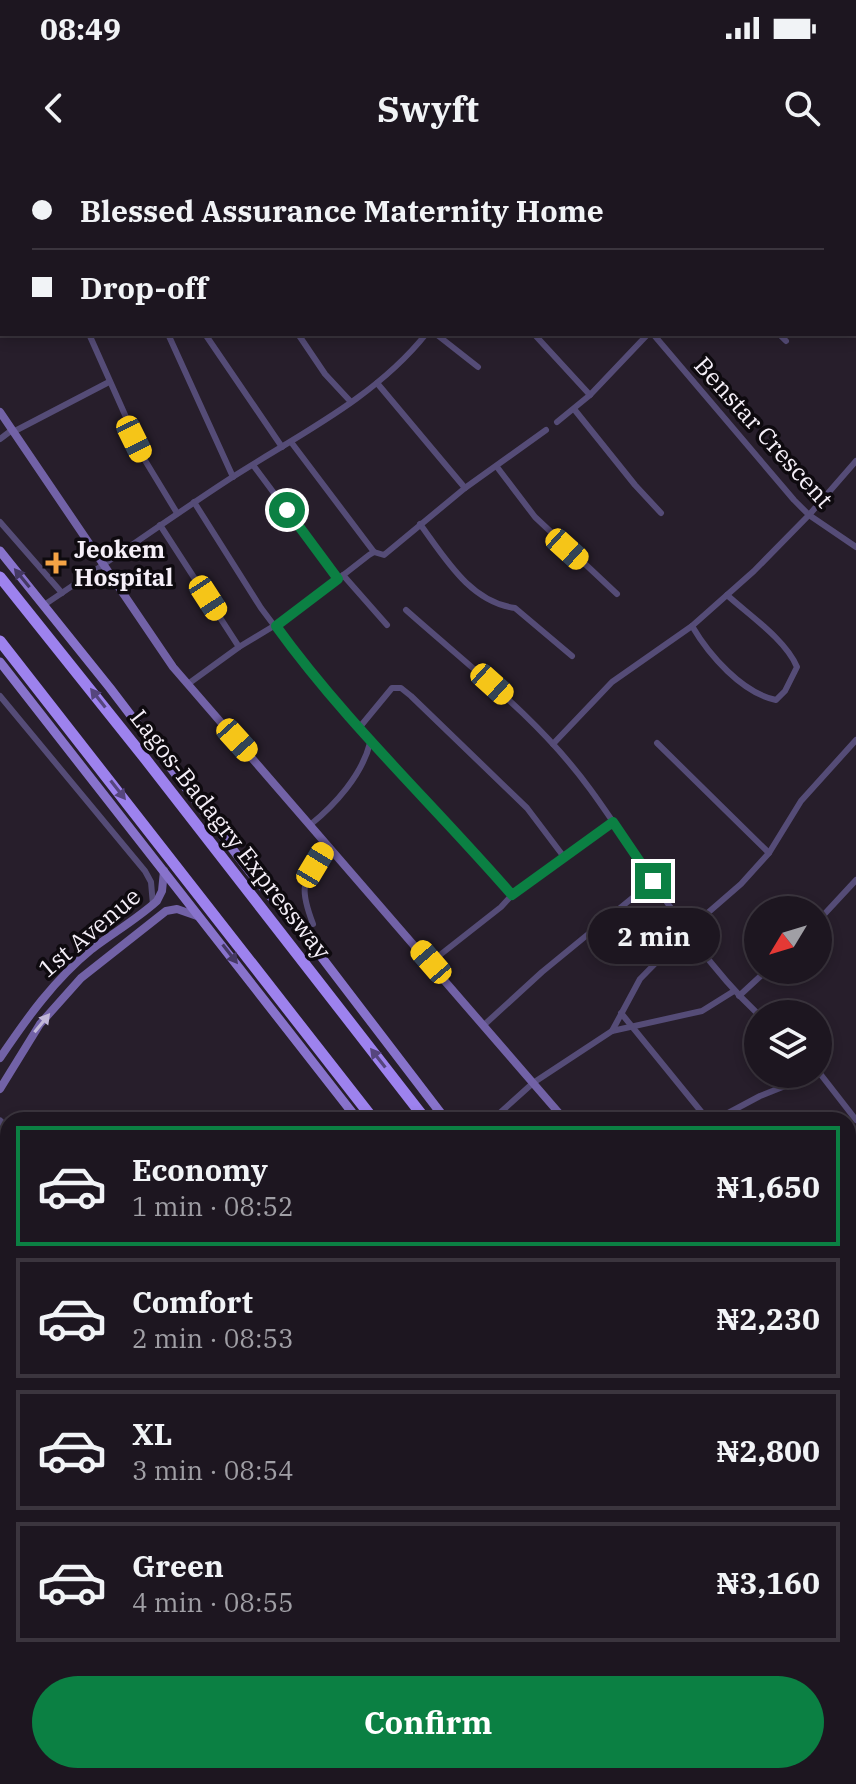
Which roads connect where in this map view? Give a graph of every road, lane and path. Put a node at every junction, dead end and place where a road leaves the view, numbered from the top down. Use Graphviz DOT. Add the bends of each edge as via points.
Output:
graph roads {
  1 [pos="90,336"];
  2 [pos="172,336"];
  3 [pos="206,336"];
  4 [pos="299,336"];
  5 [pos="424,336"];
  6 [pos="439,336"];
  7 [pos="536,336"];
  8 [pos="648,336"];
  9 [pos="652,336"];
  10 [pos="781,336"];
  11 [pos="786,341"];
  12 [pos="478,367"];
  13 [pos="109,382"];
  14 [pos="377,383"];
  15 [pos="590,395"];
  16 [pos="351,402"];
  17 [pos="574,409"];
  18 [pos="0,412"];
  19 [pos="557,422"];
  20 [pos="546,430"];
  21 [pos="12,431"];
  22 [pos="0,439"];
  23 [pos="291,442"];
  24 [pos="282,447"];
  25 [pos="856,461"];
  26 [pos="253,465"];
  27 [pos="497,467"];
  28 [pos="233,477"];
  29 [pos="465,488"];
  30 [pos="194,502"];
  31 [pos="177,513"];
  32 [pos="661,513"];
  33 [pos="809,515"];
  34 [pos="0,522"];
  35 [pos="420,524"];
  36 [pos="160,525"];
  37 [pos="856,547"];
  38 [pos="0,551"];
  39 [pos="374,552"];
  40 [pos="102,566"];
  41 [pos="0,577"];
  42 [pos="340,577"];
  43 [pos="62,593"];
  44 [pos="617,594"];
  45 [pos="727,595"];
  46 [pos="44,605"];
  47 [pos="406,610"];
  48 [pos="387,625"];
  49 [pos="276,626"];
  50 [pos="692,626"];
  51 [pos="0,641"];
  52 [pos="239,647"];
  53 [pos="572,656"];
  54 [pos="0,662"];
  55 [pos="188,684"];
  56 [pos="0,696"];
  57 [pos="359,728"];
  58 [pos="856,740"];
  59 [pos="370,743"];
  60 [pos="657,743"];
  61 [pos="553,744"];
  62 [pos="613,822"];
  63 [pos="310,825"];
  64 [pos="327,845"];
  65 [pos="769,853"];
  66 [pos="564,857"];
  67 [pos="164,871"];
  68 [pos="856,880"];
  69 [pos="653,881"];
  70 [pos="512,895"];
  71 [pos="153,905"];
  72 [pos="832,906"];
  73 [pos="200,917"];
  74 [pos="313,924"];
  75 [pos="688,930"];
  76 [pos="431,962"];
  77 [pos="750,984"];
  78 [pos="737,994"];
  79 [pos="744,1001"];
  80 [pos="621,1013"];
  81 [pos="484,1025"];
  82 [pos="631,1028"];
  83 [pos="612,1031"];
  84 [pos="0,1058"];
  85 [pos="533,1083"];
  86 [pos="780,1088"];
  87 [pos="830,1088"];
  88 [pos="0,1089"];
  89 [pos="352,1112"];
  90 [pos="368,1112"];
  91 [pos="420,1112"];
  92 [pos="440,1112"];
  93 [pos="501,1112"];
  94 [pos="558,1112"];
  95 [pos="701,1112"];
  96 [pos="730,1112"];
  97 [pos="850,1112"];
  1 -- 13 [label="street"];
  2 -- 28 [label="street"];
  3 -- 24 [label="street"];
  4 -- 16 [label="street"];
  5 -- 14 [label="street"];
  6 -- 12 [label="street"];
  7 -- 15 [label="street"];
  8 -- 15 [label="street"];
  9 -- 33 [label="street, Benstar Crescent"];
  10 -- 11 [label="street"];
  13 -- 21 [label="street"];
  13 -- 31 [label="street" via="146,462"];
  14 -- 16 [label="street"];
  14 -- 29 [label="street"];
  15 -- 17 [label="street"];
  16 -- 23 [label="street"];
  17 -- 19 [label="street"];
  17 -- 32 [label="street"];
  18 -- 21 [label="main road"];
  20 -- 27 [label="street"];
  21 -- 22 [label="street"];
  21 -- 40 [label="main road"];
  23 -- 24 [label="street"];
  23 -- 39 [label="street"];
  24 -- 26 [label="street"];
  25 -- 33 [label="street"];
  26 -- 28 [label="street"];
  26 -- 42 [label="street"];
  27 -- 29 [label="street"];
  27 -- 44 [label="street" via="535,517"];
  28 -- 30 [label="street"];
  29 -- 35 [label="street"];
  30 -- 31 [label="street"];
  30 -- 49 [label="street"];
  31 -- 36 [label="street"];
  33 -- 37 [label="street, Benstar Crescent"];
  33 -- 45 [label="street"];
  34 -- 43 [label="street"];
  35 -- 39 [label="street" via="384,555"];
  35 -- 53 [label="street" via="469,587 515,608"];
  36 -- 40 [label="street"];
  36 -- 52 [label="street"];
  46 -- 38 [label="main road, Lagos-Badagry Expressway, one-way"];
  39 -- 42 [label="street"];
  40 -- 43 [label="street"];
  40 -- 55 [label="main road"];
  91 -- 41 [label="highway, Lagos-Badagry Expressway, one-way"];
  42 -- 48 [label="street"];
  42 -- 49 [label="street"];
  43 -- 46 [label="street"];
  45 -- 50 [label="street"];
  45 -- 50 [label="street" via="795,662 785,691 776,700 734,677"];
  46 -- 92 [label="main road, Lagos-Badagry Expressway"];
  47 -- 61 [label="street"];
  49 -- 52 [label="street"];
  49 -- 57 [label="street"];
  50 -- 61 [label="street" via="612,682"];
  51 -- 90 [label="highway, one-way"];
  52 -- 55 [label="street"];
  54 -- 67 [label="main road"];
  55 -- 63 [label="main road"];
  56 -- 71 [label="street" via="145,871"];
  57 -- 59 [label="street"];
  57 -- 66 [label="street" via="392,688 401,688 527,808"];
  58 -- 65 [label="street" via="801,801"];
  59 -- 63 [label="street" via="350,783"];
  59 -- 70 [label="street"];
  60 -- 65 [label="street"];
  61 -- 62 [label="street"];
  62 -- 66 [label="street"];
  62 -- 69 [label="street"];
  63 -- 64 [label="main road"];
  64 -- 74 [label="street" via="304,884 302,897"];
  64 -- 76 [label="main road"];
  65 -- 75 [label="street"];
  66 -- 70 [label="street"];
  67 -- 71 [label="main road, 1st Avenue" via="162,891"];
  67 -- 73 [label="main road"];
  68 -- 72 [label="street"];
  69 -- 75 [label="street"];
  69 -- 81 [label="street"];
  70 -- 76 [label="street"];
  71 -- 84 [label="main road, 1st Avenue" via="63,977"];
  88 -- 73 [label="main road, 1st Avenue, one-way" via="40,1024 90,970 166,911"];
  73 -- 89 [label="main road, one-way"];
  75 -- 78 [label="street"];
  75 -- 80 [label="street" via="640,979"];
  76 -- 81 [label="main road"];
  77 -- 78 [label="street"];
  78 -- 79 [label="street"];
  78 -- 82 [label="street" via="702,1011"];
  80 -- 82 [label="street"];
  80 -- 83 [label="street"];
  81 -- 85 [label="main road"];
  82 -- 83 [label="street"];
  82 -- 95 [label="street"];
  83 -- 85 [label="street"];
  85 -- 93 [label="street"];
  85 -- 94 [label="main road"];
  86 -- 96 [label="street"];
  87 -- 97 [label="street"];
}
